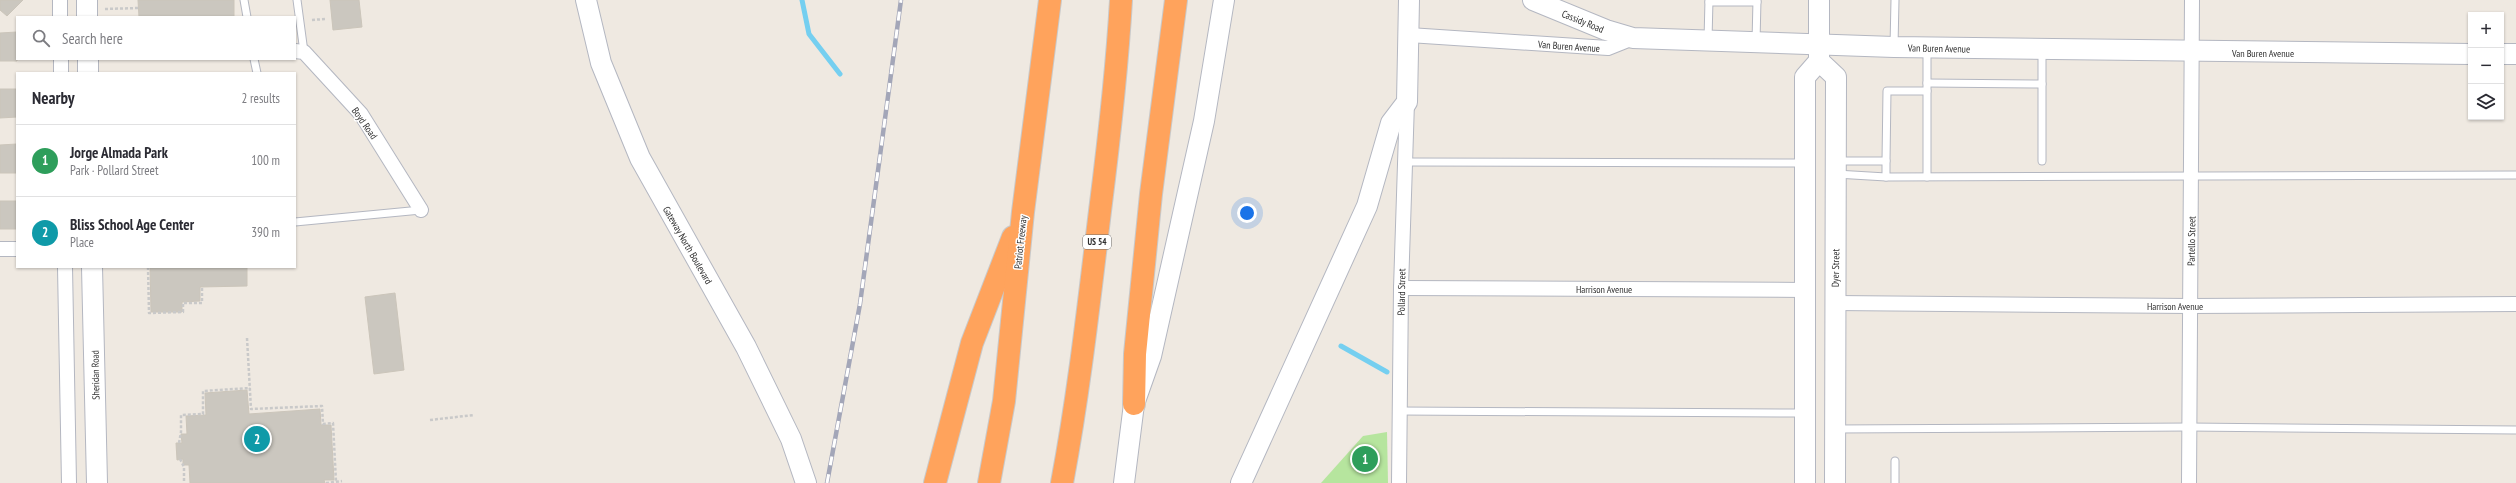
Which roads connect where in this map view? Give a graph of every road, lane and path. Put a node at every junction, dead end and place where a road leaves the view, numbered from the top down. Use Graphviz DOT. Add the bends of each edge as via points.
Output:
graph roads {
  1 [pos="60,0"];
  2 [pos="244,0"];
  3 [pos="297,0"];
  4 [pos="586,0"];
  5 [pos="1050,0"];
  6 [pos="1121,0"];
  7 [pos="1176,0"];
  8 [pos="1224,0"];
  9 [pos="1409,0"];
  10 [pos="1533,0"];
  11 [pos="1818,0"];
  12 [pos="1895,0"];
  13 [pos="2192,0"];
  14 [pos="1709,1"];
  15 [pos="1757,1"];
  16 [pos="1555,5"];
  17 [pos="139,8"];
  18 [pos="87,9"];
  19 [pos="60,16"];
  20 [pos="247,16"];
  21 [pos="1409,35"];
  22 [pos="1633,38"];
  23 [pos="1708,41"];
  24 [pos="1756,42"];
  25 [pos="1894,48"];
  26 [pos="1927,48"];
  27 [pos="2042,50"];
  28 [pos="299,52"];
  29 [pos="1819,52"];
  30 [pos="2192,52"];
  31 [pos="2468,54"];
  32 [pos="2504,54"];
  33 [pos="2516,54"];
  34 [pos="61,60"];
  35 [pos="88,60"];
  36 [pos="254,60"];
  37 [pos="61,72"];
  38 [pos="88,72"];
  39 [pos="258,72"];
  40 [pos="1927,83"];
  41 [pos="2042,84"];
  42 [pos="1927,91"];
  43 [pos="1407,102"];
  44 [pos="1886,161"];
  45 [pos="2042,161"];
  46 [pos="1406,162"];
  47 [pos="1805,163"];
  48 [pos="1836,168"];
  49 [pos="2516,175"];
  50 [pos="1886,177"];
  51 [pos="1927,177"];
  52 [pos="2192,178"];
  53 [pos="420,210"];
  54 [pos="1023,212"];
  55 [pos="296,222"];
  56 [pos="0,249"];
  57 [pos="16,249"];
  58 [pos="65,268"];
  59 [pos="92,268"];
  60 [pos="148,268"];
  61 [pos="202,287"];
  62 [pos="1401,288"];
  63 [pos="1806,290"];
  64 [pos="1835,304"];
  65 [pos="2516,304"];
  66 [pos="2190,306"];
  67 [pos="247,338"];
  68 [pos="250,388"];
  69 [pos="1134,404"];
  70 [pos="1806,410"];
  71 [pos="1399,411"];
  72 [pos="474,415"];
  73 [pos="430,420"];
  74 [pos="2189,427"];
  75 [pos="1836,429"];
  76 [pos="2516,430"];
  77 [pos="179,443"];
  78 [pos="180,459"];
  79 [pos="1895,461"];
  80 [pos="190,481"];
  81 [pos="342,481"];
  82 [pos="184,482"];
  83 [pos="336,482"];
  84 [pos="69,483"];
  85 [pos="97,483"];
  86 [pos="326,483"];
  87 [pos="806,483"];
  88 [pos="935,483"];
  89 [pos="989,483"];
  90 [pos="1062,483"];
  91 [pos="1124,483"];
  92 [pos="1241,483"];
  93 [pos="1399,483"];
  94 [pos="1805,483"];
  95 [pos="1818,483"];
  96 [pos="1835,483"];
  97 [pos="1895,483"];
  98 [pos="2189,483"];
  1 -- 19 [label="street"];
  2 -- 20 [label="lane"];
  3 -- 28 [label="lane"];
  4 -- 87 [label="main road, Gateway North Boulevard" via="601,63 622,118 660,197 704,272 772,399 791,439"];
  5 -- 54 [label="highway, Patriot Freeway"];
  6 -- 90 [label="highway, US 54" via="1109,143 1094,270 1076,406"];
  7 -- 69 [label="highway" via="1151,194 1135,354"];
  8 -- 69 [label="main road" via="1204,121 1151,356"];
  9 -- 21 [label="main road"];
  10 -- 16 [label="main road, Cassidy Road"];
  11 -- 29 [label="main road"];
  12 -- 25 [label="lane"];
  13 -- 30 [label="street, Partello Street"];
  14 -- 15 [label="lane"];
  14 -- 23 [label="lane"];
  15 -- 24 [label="lane"];
  16 -- 22 [label="main road, Cassidy Road" via="1606,30"];
  17 -- 18 [label="path"];
  21 -- 22 [label="street, Van Buren Avenue" via="1608,48"];
  21 -- 43 [label="main road"];
  22 -- 23 [label="main road, Van Buren Avenue"];
  23 -- 24 [label="main road, Van Buren Avenue"];
  24 -- 29 [label="main road, Van Buren Avenue"];
  25 -- 26 [label="main road, Van Buren Avenue"];
  25 -- 29 [label="main road, Van Buren Avenue"];
  26 -- 27 [label="main road, Van Buren Avenue"];
  26 -- 40 [label="lane"];
  27 -- 30 [label="main road, Van Buren Avenue"];
  27 -- 41 [label="lane"];
  28 -- 53 [label="street, Boyd Road" via="361,114"];
  29 -- 47 [label="main road" via="1805,77"];
  29 -- 48 [label="main road, Dyer Street" via="1836,77"];
  30 -- 31 [label="main road, Van Buren Avenue"];
  30 -- 52 [label="street, Partello Street"];
  32 -- 33 [label="main road"];
  34 -- 37 [label="street"];
  35 -- 38 [label="main road"];
  36 -- 39 [label="lane"];
  40 -- 41 [label="lane"];
  40 -- 42 [label="lane"];
  41 -- 45 [label="lane"];
  42 -- 44 [label="lane" via="1887,91"];
  42 -- 51 [label="lane"];
  43 -- 46 [label="street, Pollard Street"];
  43 -- 92 [label="main road" via="1391,123 1367,206"];
  44 -- 48 [label="lane"];
  44 -- 50 [label="lane"];
  46 -- 47 [label="lane"];
  46 -- 62 [label="street, Pollard Street"];
  47 -- 63 [label="main road"];
  48 -- 50 [label="lane"];
  48 -- 64 [label="main road, Dyer Street"];
  49 -- 52 [label="lane"];
  50 -- 51 [label="lane"];
  51 -- 52 [label="lane"];
  52 -- 66 [label="street, Partello Street"];
  53 -- 55 [label="lane"];
  54 -- 88 [label="highway" via="972,343"];
  54 -- 89 [label="highway, Patriot Freeway" via="1004,401"];
  56 -- 57 [label="street"];
  58 -- 84 [label="street"];
  59 -- 85 [label="main road, Sheridan Road"];
  60 -- 61 [label="path" via="149,313 183,312 183,303 202,303"];
  62 -- 63 [label="street, Harrison Avenue"];
  62 -- 71 [label="street, Pollard Street"];
  63 -- 70 [label="main road"];
  64 -- 66 [label="street, Harrison Avenue"];
  64 -- 75 [label="main road, Dyer Street"];
  65 -- 66 [label="street, Harrison Avenue"];
  66 -- 74 [label="street, Partello Street"];
  67 -- 68 [label="path"];
  68 -- 77 [label="path" via="203,391 203,414 181,415"];
  68 -- 83 [label="path" via="251,409 322,406 323,424 333,424"];
  69 -- 91 [label="main road"];
  70 -- 71 [label="lane"];
  70 -- 94 [label="main road"];
  70 -- 95 [label="main road" via="1815,425"];
  71 -- 93 [label="street, Pollard Street"];
  72 -- 73 [label="path"];
  74 -- 75 [label="lane"];
  74 -- 76 [label="lane"];
  74 -- 98 [label="street, Partello Street"];
  75 -- 96 [label="main road, Dyer Street"];
  78 -- 82 [label="path" via="184,467"];
  79 -- 97 [label="lane"];
  80 -- 82 [label="path"];
  81 -- 83 [label="path"];
  83 -- 86 [label="path"];
}
